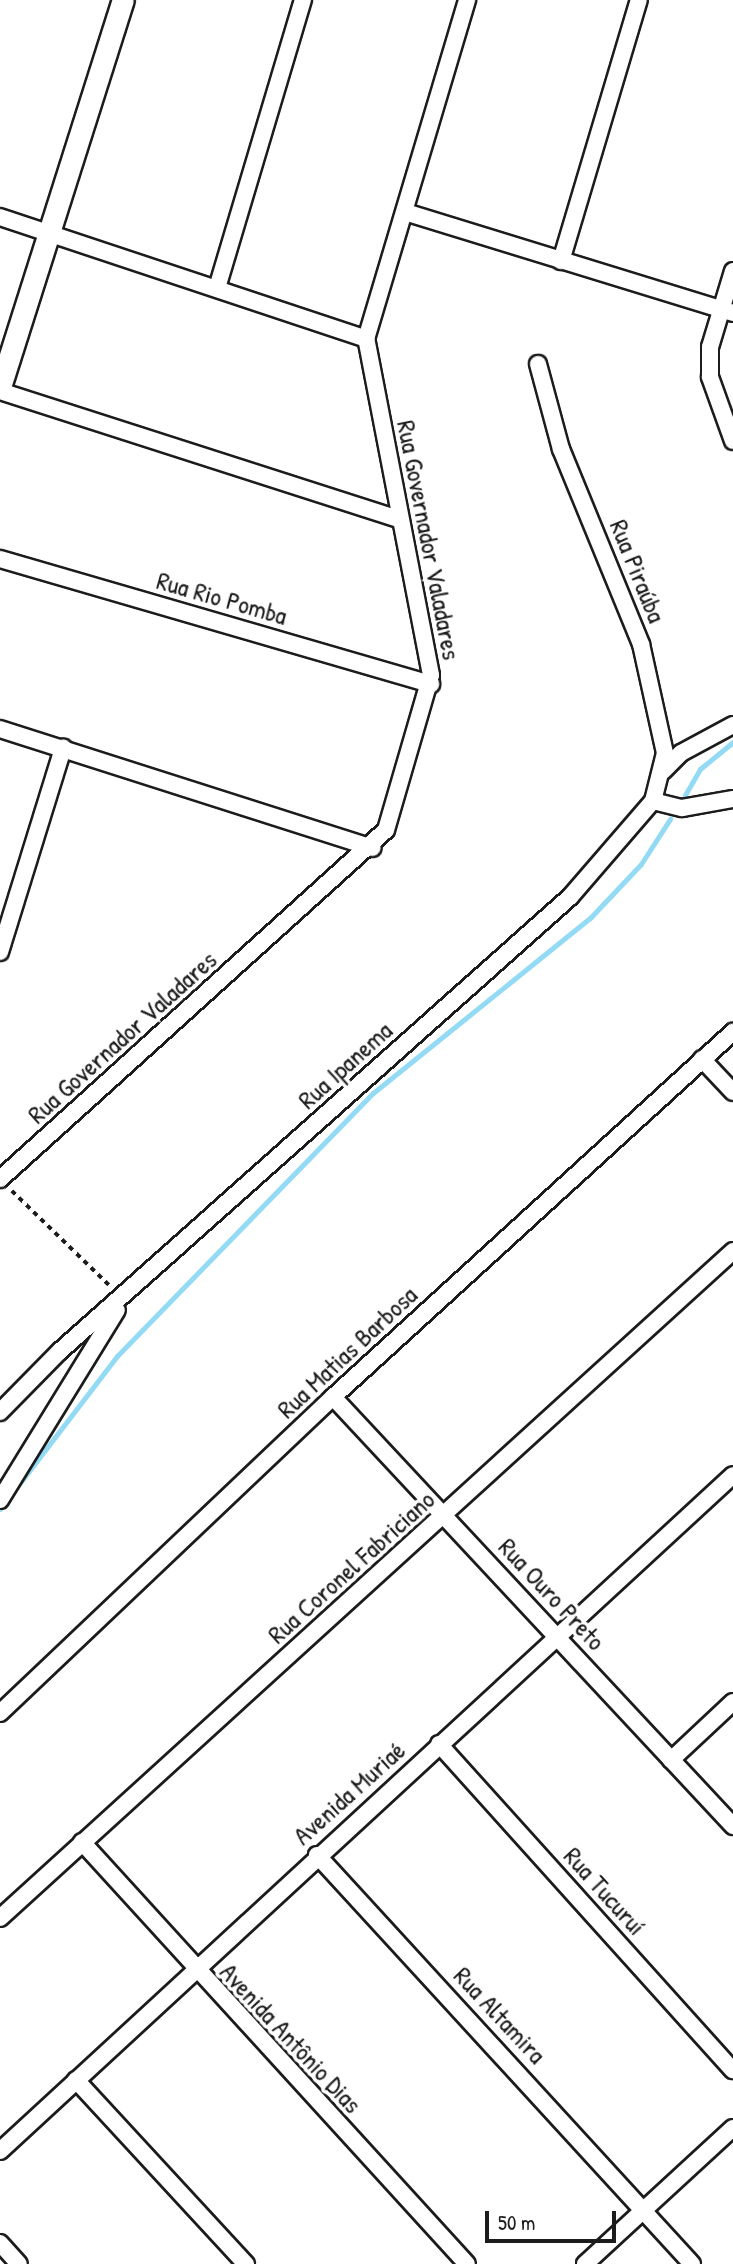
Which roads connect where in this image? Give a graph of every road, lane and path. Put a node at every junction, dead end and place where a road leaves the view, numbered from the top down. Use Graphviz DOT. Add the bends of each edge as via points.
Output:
graph roads {
  1 [pos="123,0"];
  2 [pos="303,0"];
  3 [pos="467,0"];
  4 [pos="639,0"];
  5 [pos="405,212"];
  6 [pos="0,217"];
  7 [pos="49,233"];
  8 [pos="561,261"];
  9 [pos="733,271"];
  10 [pos="217,288"];
  11 [pos="727,311"];
  12 [pos="366,339"];
  13 [pos="538,363"];
  14 [pos="0,389"];
  15 [pos="733,441"];
  16 [pos="399,519"];
  17 [pos="0,559"];
  18 [pos="431,684"];
  19 [pos="733,725"];
  20 [pos="0,729"];
  21 [pos="64,748"];
  22 [pos="663,771"];
  23 [pos="733,799"];
  24 [pos="653,801"];
  25 [pos="372,848"];
  26 [pos="0,952"];
  27 [pos="733,1032"];
  28 [pos="702,1059"];
  29 [pos="733,1091"];
  30 [pos="4,1183"];
  31 [pos="733,1251"];
  32 [pos="123,1299"];
  33 [pos="333,1397"];
  34 [pos="0,1412"];
  35 [pos="733,1475"];
  36 [pos="0,1500"];
  37 [pos="445,1515"];
  38 [pos="558,1635"];
  39 [pos="733,1702"];
  40 [pos="0,1713"];
  41 [pos="439,1744"];
  42 [pos="671,1759"];
  43 [pos="733,1826"];
  44 [pos="82,1842"];
  45 [pos="317,1855"];
  46 [pos="0,1918"];
  47 [pos="193,1967"];
  48 [pos="733,2070"];
  49 [pos="76,2080"];
  50 [pos="733,2128"];
  51 [pos="0,2151"];
  52 [pos="644,2209"];
  53 [pos="0,2243"];
  54 [pos="19,2264"];
  55 [pos="246,2264"];
  56 [pos="467,2264"];
  57 [pos="585,2264"];
  58 [pos="692,2264"];
  1 -- 7 [label="street"];
  2 -- 10 [label="street"];
  3 -- 5 [label="street, Rua Governador Valadares"];
  4 -- 8 [label="street"];
  5 -- 8 [label="street"];
  5 -- 12 [label="street, Rua Governador Valadares"];
  6 -- 7 [label="street"];
  7 -- 10 [label="street"];
  7 -- 14 [label="street"];
  8 -- 11 [label="street"];
  9 -- 11 [label="street"];
  10 -- 12 [label="street"];
  11 -- 15 [label="street" via="710,377"];
  12 -- 16 [label="street, Rua Governador Valadares"];
  13 -- 22 [label="street, Rua Piraúba" via="561,449 641,644 662,725"];
  14 -- 16 [label="street"];
  16 -- 18 [label="street, Rua Governador Valadares"];
  17 -- 18 [label="street, Rua Rio Pomba"];
  18 -- 25 [label="street, Rua Governador Valadares" via="386,830"];
  19 -- 22 [label="street" via="681,753"];
  20 -- 21 [label="street"];
  21 -- 25 [label="street"];
  21 -- 26 [label="street"];
  22 -- 24 [label="street, Rua Piraúba"];
  23 -- 24 [label="street" via="682,808"];
  24 -- 32 [label="street, Rua Ipanema" via="552,914"];
  25 -- 30 [label="street, Rua Governador Valadares"];
  27 -- 28 [label="street, Rua Matias Barbosa"];
  28 -- 29 [label="street"];
  28 -- 33 [label="street, Rua Matias Barbosa"];
  30 -- 32 [label="path"];
  31 -- 37 [label="street, Rua Coronel Fabriciano"];
  32 -- 34 [label="street, Rua Ipanema"];
  32 -- 36 [label="street"];
  33 -- 37 [label="street, Rua Ouro Preto"];
  33 -- 40 [label="street, Rua Matias Barbosa"];
  35 -- 38 [label="street, Avenida Muriaé"];
  37 -- 38 [label="street, Rua Ouro Preto"];
  37 -- 44 [label="street, Rua Coronel Fabriciano"];
  38 -- 41 [label="street, Avenida Muriaé"];
  38 -- 42 [label="street, Rua Ouro Preto"];
  39 -- 42 [label="street"];
  41 -- 45 [label="street, Avenida Muriaé"];
  41 -- 48 [label="street, Rua Tucuruí"];
  42 -- 43 [label="street, Rua Ouro Preto"];
  44 -- 46 [label="street, Rua Coronel Fabriciano"];
  44 -- 47 [label="street, Avenida Antônio Dias"];
  45 -- 47 [label="street, Avenida Muriaé"];
  45 -- 52 [label="street, Rua Altamira"];
  47 -- 49 [label="street, Avenida Muriaé"];
  47 -- 56 [label="street, Avenida Antônio Dias"];
  49 -- 51 [label="street, Avenida Muriaé"];
  49 -- 55 [label="street"];
  50 -- 52 [label="street"];
  52 -- 57 [label="street"];
  52 -- 58 [label="street, Rua Altamira"];
  53 -- 54 [label="street"];
}
